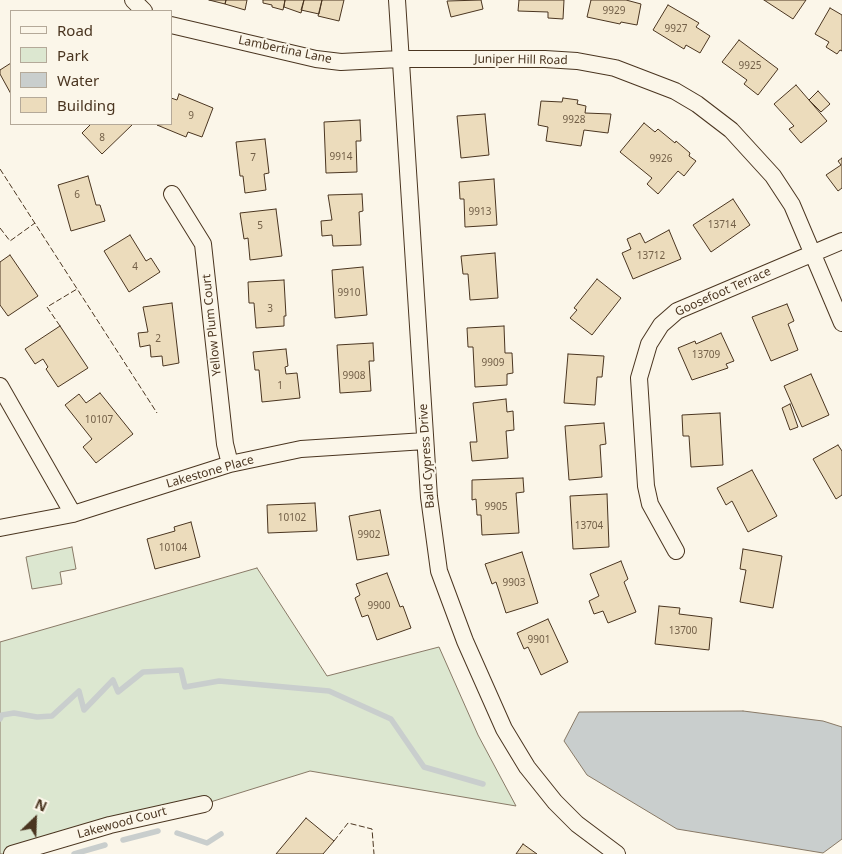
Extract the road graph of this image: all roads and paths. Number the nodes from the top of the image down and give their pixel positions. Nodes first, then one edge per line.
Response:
1 (133, 0) edge
2 (397, 0) edge
3 (143, 10) edge
4 (172, 25) edge
5 (399, 59) junction
6 (172, 194) dead end
7 (842, 241) edge
8 (812, 253) junction
9 (842, 323) edge
10 (0, 386) edge
11 (425, 441) junction
12 (230, 464) junction
13 (73, 514) junction
14 (0, 528) edge
15 (676, 551) dead end
16 (204, 804) dead end
17 (12, 854) edge
18 (617, 854) edge

1 - 3 street
2 - 5 street, Bald Cypress Drive
4 - 5 street, Lambertina Lane
5 - 8 street, Juniper Hill Road
5 - 11 street, Bald Cypress Drive
6 - 12 street, Yellow Plum Court
7 - 8 street, Goosefoot Terrace
8 - 9 street, Juniper Hill Road
8 - 15 street, Goosefoot Terrace
10 - 13 street
11 - 12 street, Lakestone Place
11 - 18 street, Bald Cypress Drive
12 - 13 street, Lakestone Place
13 - 14 street, Lakestone Place
16 - 17 street, Lakewood Court

